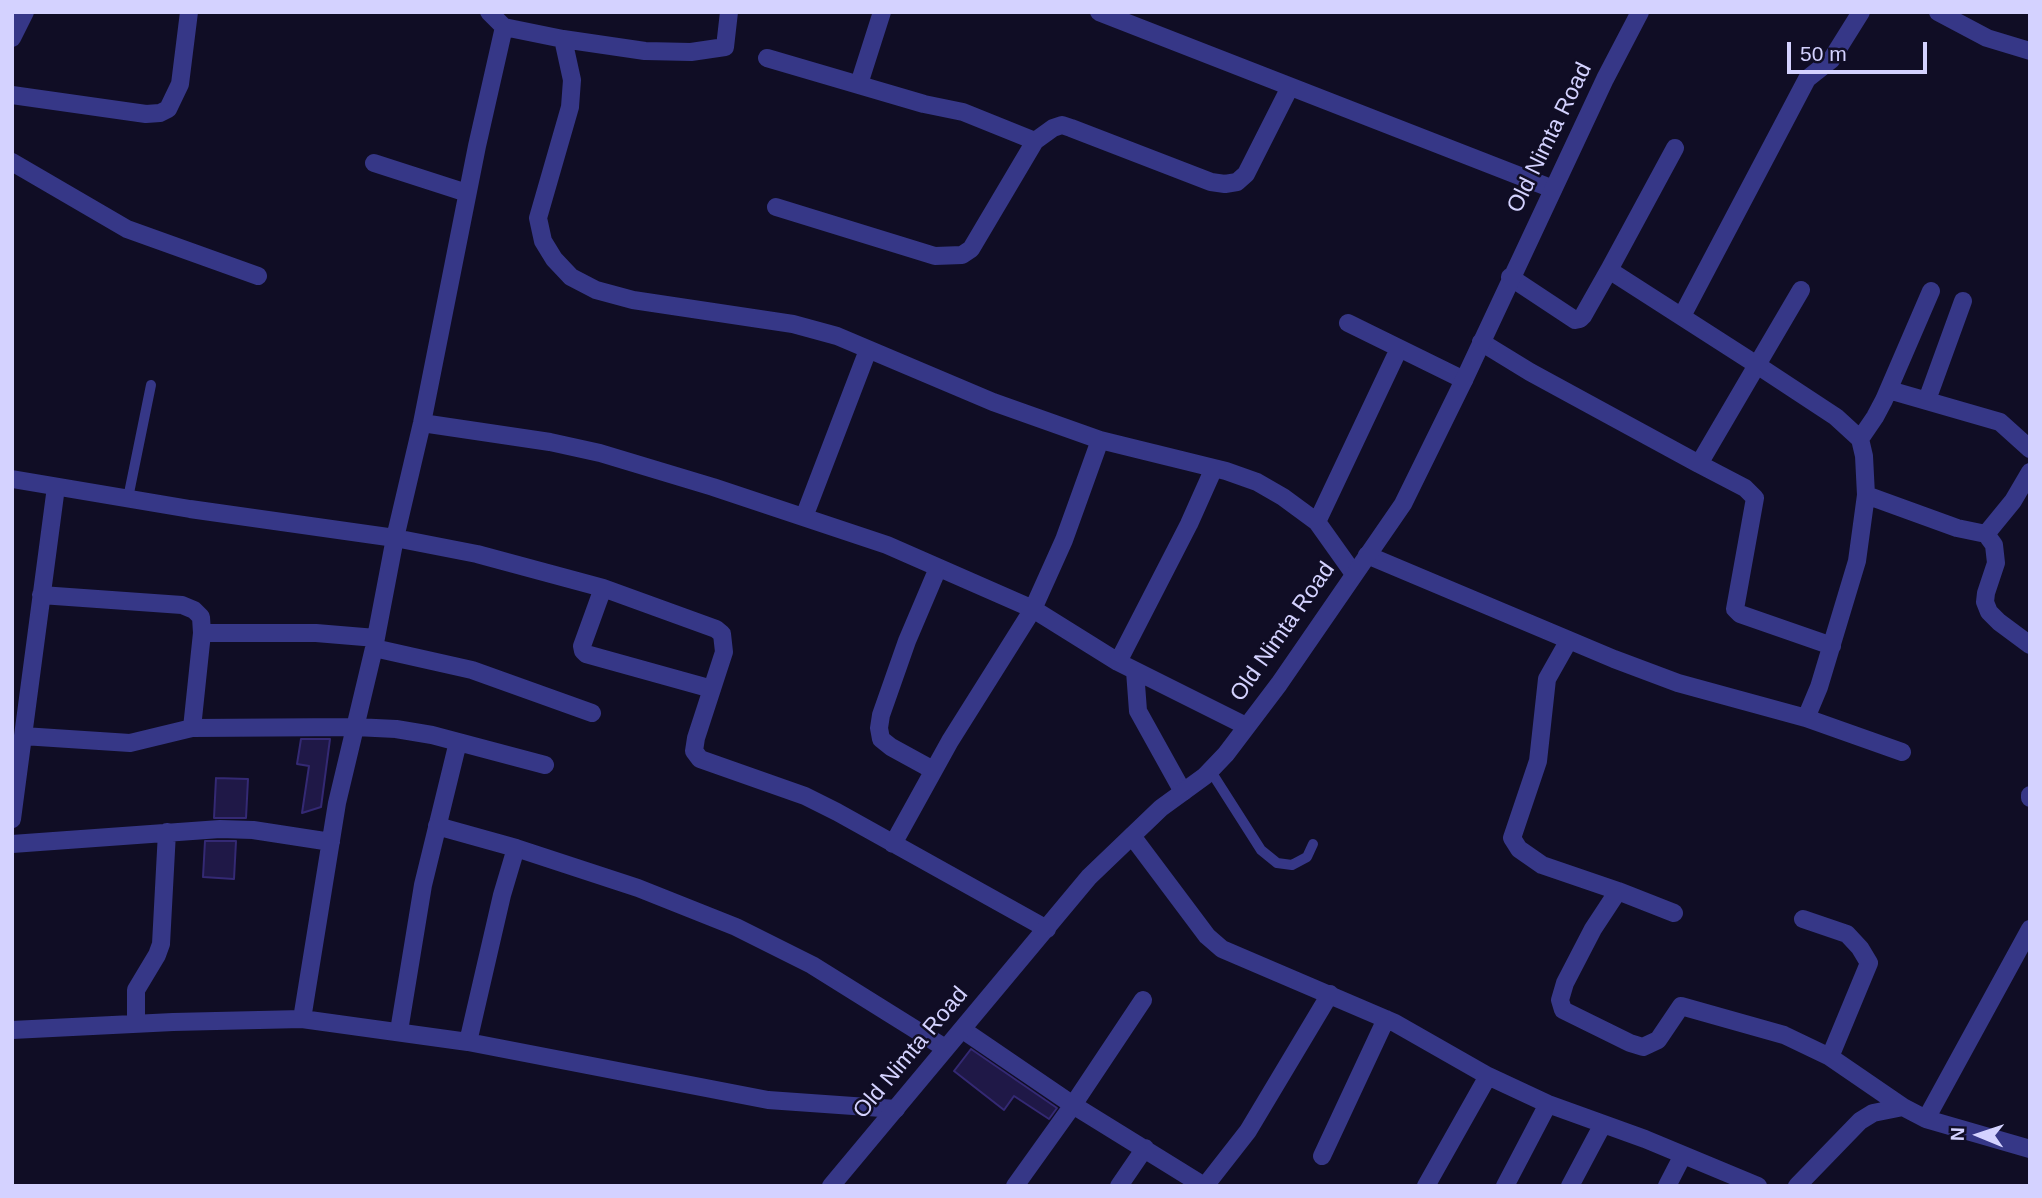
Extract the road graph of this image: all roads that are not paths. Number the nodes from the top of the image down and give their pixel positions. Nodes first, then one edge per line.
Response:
1 (25, 12) edge
2 (189, 12) edge
3 (489, 12) edge
4 (729, 12) edge
5 (882, 12) edge
6 (1099, 12) edge
7 (1640, 12) edge
8 (1861, 12) edge
9 (1938, 12) edge
10 (504, 27) junction
11 (12, 38) edge
12 (563, 39) junction
13 (2030, 51) edge
14 (767, 58) dead end
15 (859, 84) junction
16 (1290, 87) junction
17 (12, 94) edge
18 (1035, 141) junction
19 (1675, 148) dead end
20 (12, 162) edge
21 (374, 163) dead end
22 (1553, 189) junction
23 (467, 193) junction
24 (776, 207) dead end
25 (1609, 270) junction
26 (258, 276) dead end
27 (1510, 278) junction
28 (1801, 290) dead end
29 (1931, 291) dead end
30 (1962, 301) dead end
31 (1682, 316) junction
32 (1348, 323) dead end
33 (1481, 342) junction
34 (868, 350) junction
35 (1395, 357) dead end
36 (1757, 365) junction
37 (1464, 380) junction
38 (151, 385) dead end
39 (1889, 390) junction
40 (1927, 400) junction
41 (422, 423) junction
42 (1860, 439) junction
43 (1100, 440) junction
44 (2030, 449) edge
45 (1699, 464) junction
46 (1214, 468) junction
47 (2030, 472) edge
48 (12, 479) edge
49 (56, 487) junction
50 (1866, 495) junction
51 (128, 498) junction
52 (804, 517) junction
53 (1317, 523) junction
54 (1986, 534) junction
55 (395, 538) junction
56 (1367, 555) junction
57 (938, 568) junction
58 (1354, 574) junction
59 (603, 588) junction
60 (41, 595) junction
61 (1032, 609) junction
62 (202, 633) junction
63 (1569, 640) junction
64 (375, 643) junction
65 (2030, 645) edge
66 (1832, 646) junction
67 (1118, 662) junction
68 (1135, 671) junction
69 (712, 689) junction
70 (592, 713) dead end
71 (1806, 718) junction
72 (1246, 726) junction
73 (355, 727) junction
74 (192, 728) junction
75 (23, 736) junction
76 (458, 742) junction
77 (1902, 752) dead end
78 (544, 765) dead end
79 (933, 770) junction
80 (1210, 770) junction
81 (1183, 792) junction
82 (12, 819) edge
83 (437, 826) junction
84 (167, 832) junction
85 (1132, 836) junction
86 (331, 842) junction
87 (893, 844) junction
88 (1313, 844) dead end
89 (12, 845) edge
90 (516, 848) junction
91 (1618, 891) junction
92 (1674, 913) dead end
93 (1803, 919) dead end
94 (1048, 929) junction
95 (2030, 929) edge
96 (1330, 994) junction
97 (1143, 1000) dead end
98 (302, 1018) junction
99 (1387, 1019) junction
100 (136, 1024) junction
101 (12, 1030) edge
102 (963, 1030) junction
103 (399, 1031) junction
104 (468, 1042) junction
105 (945, 1048) junction
106 (1830, 1057) junction
107 (1488, 1076) junction
108 (1548, 1104) junction
109 (1073, 1105) junction
110 (1903, 1107) junction
111 (896, 1108) junction
112 (1927, 1119) junction
113 (1603, 1124) junction
114 (1144, 1148) junction
115 (2030, 1149) edge
116 (1684, 1155) junction
117 (1322, 1156) dead end
118 (831, 1186) edge
119 (1015, 1186) edge
120 (1119, 1186) edge
121 (1205, 1186) edge
122 (1426, 1186) edge
123 (1505, 1186) edge
124 (1570, 1186) edge
125 (1667, 1186) edge
126 (1758, 1186) edge
127 (1797, 1186) edge

1 - 11 street
2 - 17 street
3 - 10 street
4 - 12 street
5 - 15 street
6 - 16 street
7 - 22 street, Old Nimta Road
8 - 31 street
9 - 13 street
10 - 12 street
10 - 23 street
12 - 34 street
14 - 15 street
15 - 18 street
16 - 18 street
16 - 22 street
18 - 24 street
19 - 25 street
20 - 26 street
21 - 23 street
22 - 27 street, Old Nimta Road
23 - 41 street
25 - 27 street
25 - 31 street
27 - 33 street, Old Nimta Road
28 - 36 street
29 - 39 street
30 - 40 street
31 - 36 street
32 - 37 street
33 - 37 street, Old Nimta Road
33 - 45 street
34 - 43 street
34 - 52 street
35 - 53 street
36 - 42 street
36 - 45 street
37 - 56 street, Old Nimta Road
38 - 51 lane
39 - 40 street
39 - 42 street
40 - 44 street
41 - 52 street
41 - 55 street
42 - 50 street
43 - 46 street
43 - 61 street
45 - 66 street
46 - 53 street
46 - 67 street
47 - 54 street
48 - 49 street
49 - 51 street
49 - 60 street
50 - 54 street
50 - 66 street
51 - 55 street
52 - 57 street
53 - 58 street
54 - 65 street
55 - 59 street
55 - 64 street
56 - 58 street, Old Nimta Road
56 - 63 street
57 - 61 street
57 - 79 street
58 - 72 street, Old Nimta Road
59 - 69 street
59 - 69 street
60 - 62 street
60 - 75 street
61 - 67 street
61 - 79 street
62 - 64 street
62 - 74 street
63 - 71 street
63 - 91 street
64 - 70 street
64 - 73 street
66 - 71 street
67 - 68 street
68 - 72 street
68 - 81 street
69 - 87 street
71 - 77 street
72 - 80 street, Old Nimta Road
73 - 74 street
73 - 76 street
73 - 86 street
74 - 75 street
75 - 82 street
76 - 78 street
76 - 83 street
79 - 87 street
80 - 81 street, Old Nimta Road
80 - 88 lane
81 - 85 street, Old Nimta Road
83 - 90 street
83 - 103 street
84 - 86 street
84 - 89 street
84 - 100 street
85 - 94 street, Old Nimta Road
85 - 96 street
86 - 98 street
87 - 94 street
90 - 104 street
90 - 105 street
91 - 92 street
91 - 106 street
93 - 106 street
94 - 102 street, Old Nimta Road
95 - 112 street
96 - 99 street
96 - 121 street
97 - 109 street
98 - 100 street
98 - 103 street
99 - 107 street
99 - 117 street
100 - 101 street
102 - 105 street, Old Nimta Road
102 - 109 street
103 - 104 street
104 - 111 street
105 - 111 street, Old Nimta Road
106 - 110 street
107 - 108 street
107 - 122 street
108 - 113 street
108 - 123 street
109 - 114 street
109 - 119 street
110 - 112 street
110 - 127 street
111 - 118 street, Old Nimta Road
112 - 115 street
113 - 116 street
113 - 124 street
114 - 120 street
114 - 121 street
116 - 125 street
116 - 126 street

